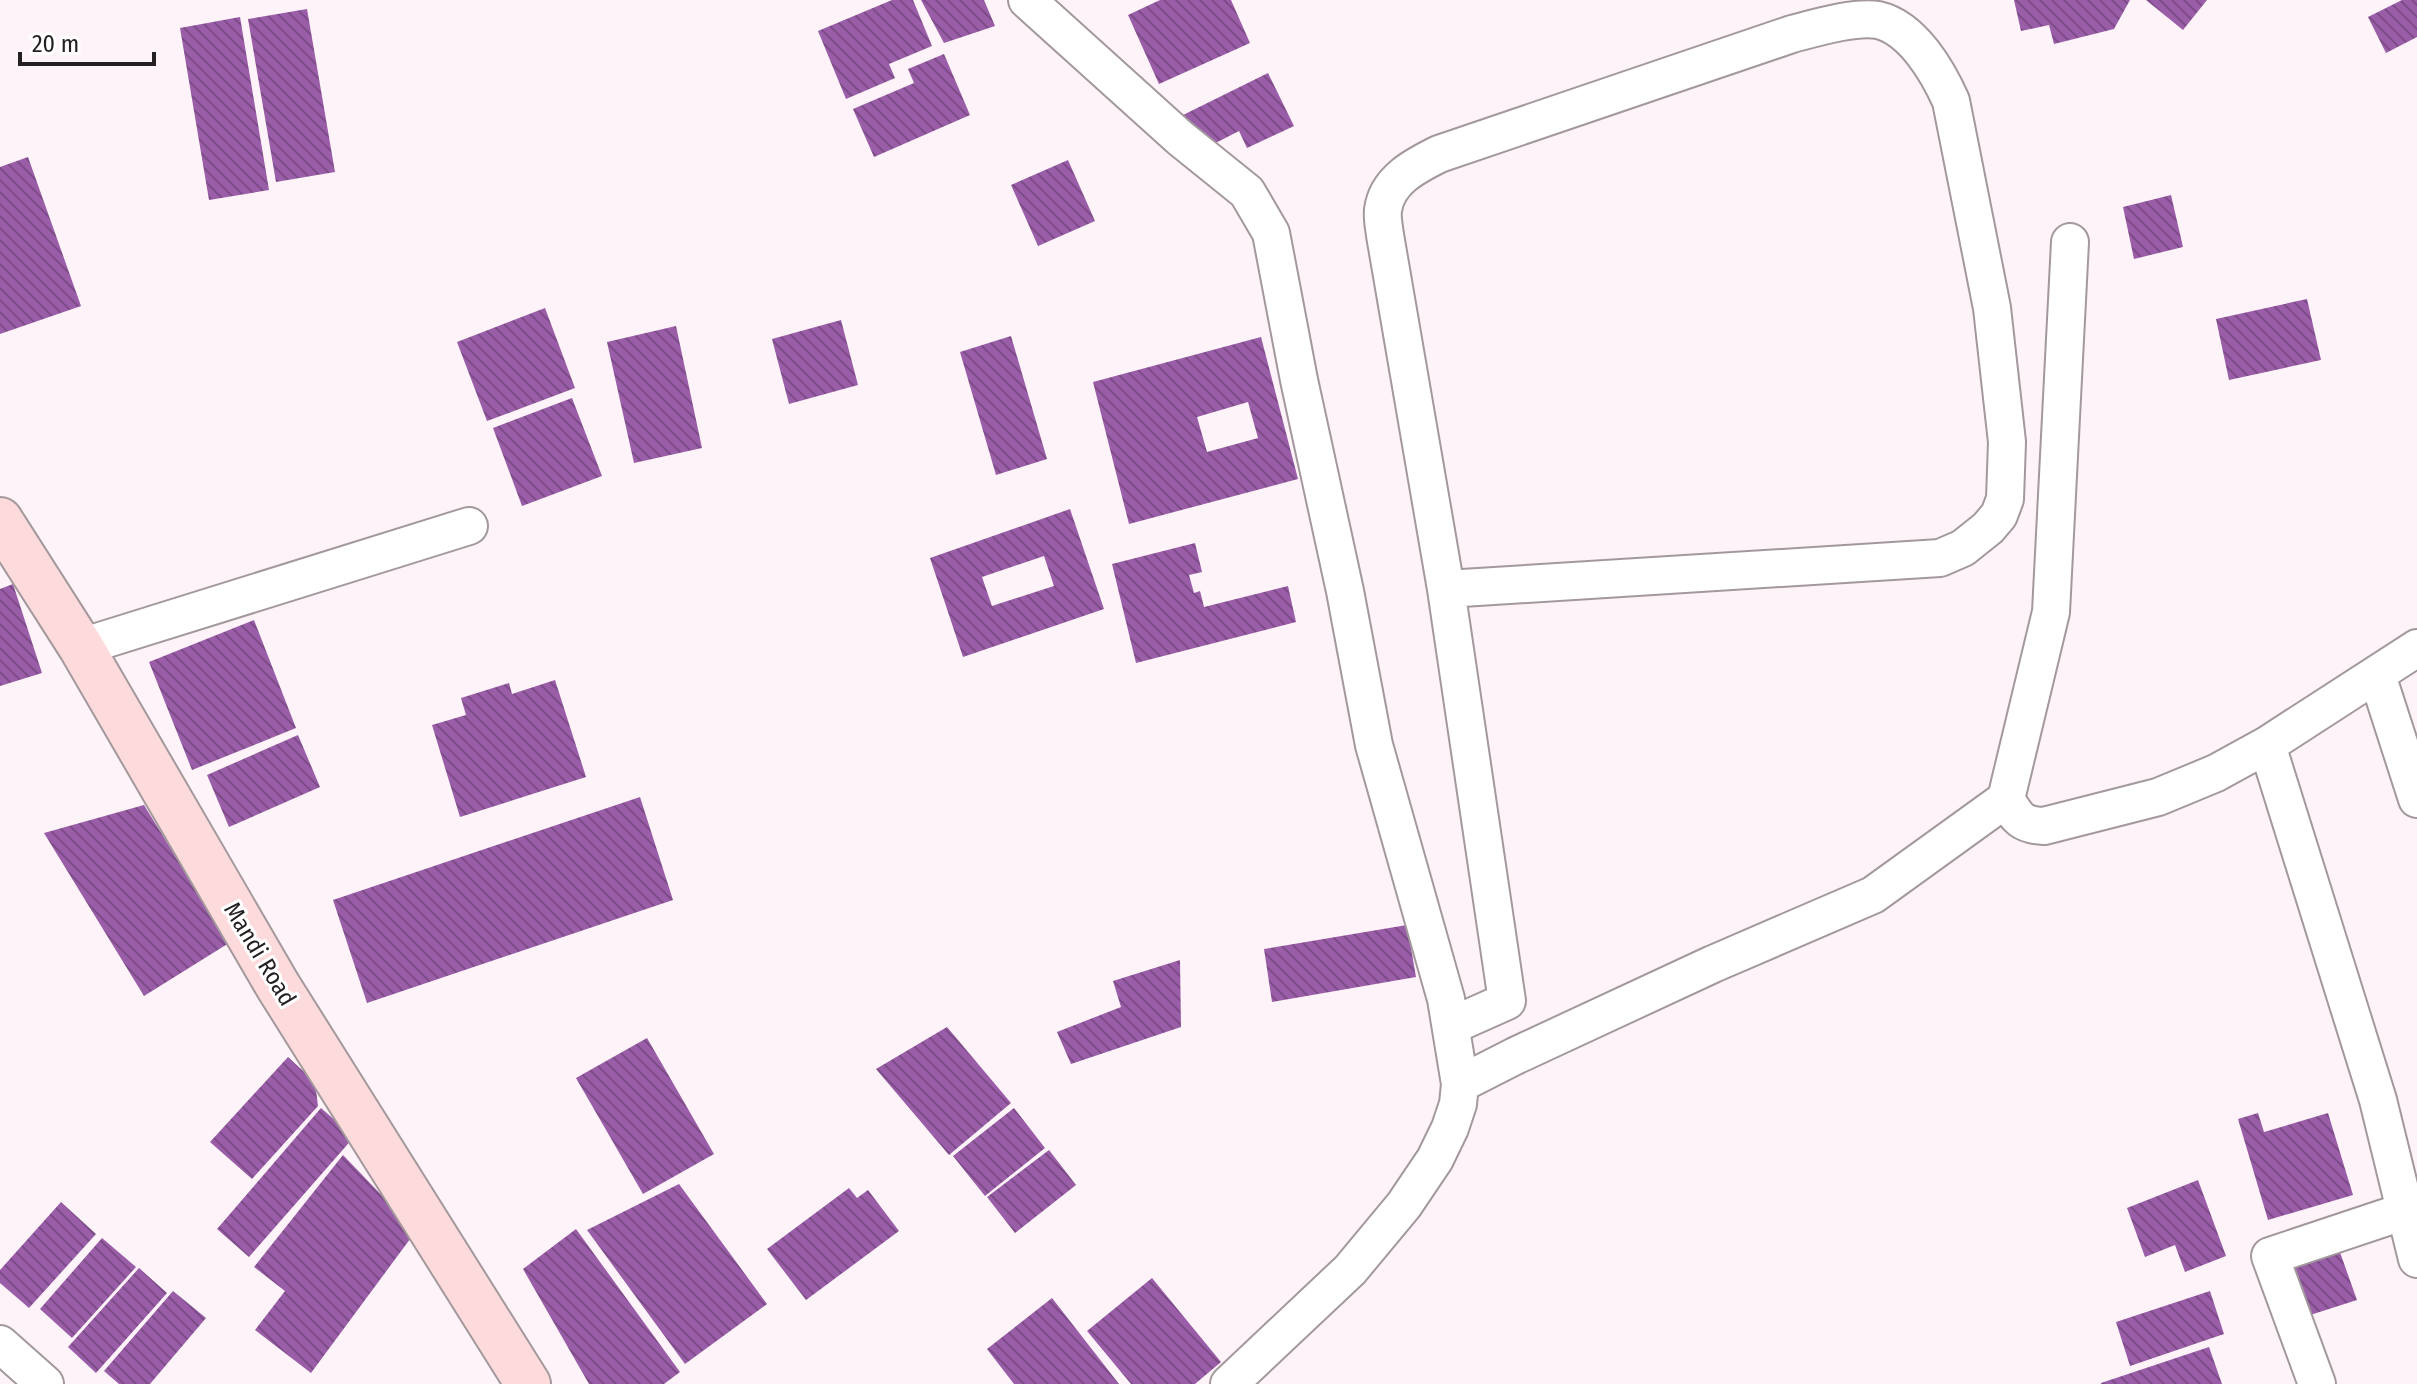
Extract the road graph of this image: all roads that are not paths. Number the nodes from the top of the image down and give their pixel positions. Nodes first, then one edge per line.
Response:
1 (1027, 0) edge
2 (2070, 242) dead end
3 (0, 520) edge
4 (469, 526) dead end
5 (1446, 589) junction
6 (81, 647) junction
7 (2417, 648) edge
8 (2377, 675) junction
9 (2267, 745) junction
10 (2006, 799) junction
11 (2417, 799) edge
12 (1451, 1026) junction
13 (1460, 1084) junction
14 (2405, 1211) junction
15 (2417, 1259) edge
16 (0, 1344) edge
17 (1240, 1380) edge
18 (45, 1384) edge
19 (528, 1384) edge
20 (2317, 1384) edge

1 - 12 street
2 - 10 street
3 - 6 street, Mandi Road
4 - 6 street
5 - 5 street
5 - 12 street
6 - 19 street, Mandi Road
7 - 8 street
8 - 9 street
8 - 11 street
9 - 10 street
9 - 14 street
10 - 13 street
12 - 13 street
13 - 17 street
14 - 15 street
14 - 20 street
16 - 18 street

